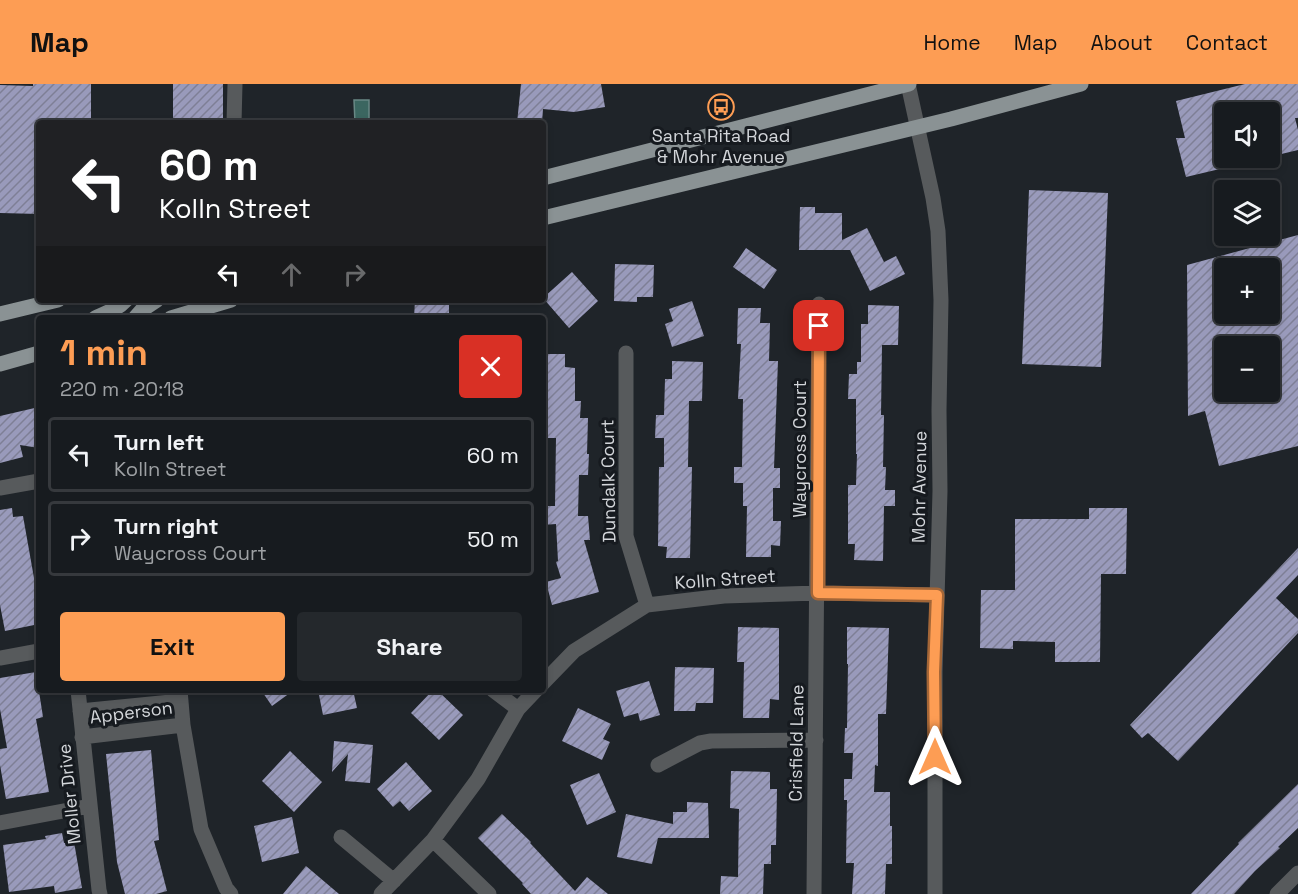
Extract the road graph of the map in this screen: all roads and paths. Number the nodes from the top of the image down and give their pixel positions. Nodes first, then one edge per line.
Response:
1 (235, 84) edge
2 (909, 84) edge
3 (1081, 84) edge
4 (234, 120) edge
5 (918, 127) junction
6 (546, 177) edge
7 (546, 217) edge
8 (46, 303) edge
9 (124, 303) edge
10 (152, 303) edge
11 (221, 303) edge
12 (819, 304) dead end
13 (0, 314) edge
14 (102, 315) edge
15 (138, 315) edge
16 (182, 315) edge
17 (626, 352) dead end
18 (36, 353) edge
19 (0, 364) edge
20 (36, 482) edge
21 (0, 488) edge
22 (818, 593) junction
23 (937, 595) junction
24 (647, 605) junction
25 (36, 652) edge
26 (0, 658) edge
27 (546, 680) edge
28 (78, 693) edge
29 (497, 693) edge
30 (533, 693) edge
31 (181, 695) edge
32 (518, 709) junction
33 (80, 711) junction
34 (183, 725) junction
35 (82, 737) junction
36 (816, 740) junction
37 (658, 765) dead end
38 (90, 806) junction
39 (0, 823) edge
40 (341, 837) dead end
41 (433, 840) junction
42 (1298, 873) edge
43 (394, 880) junction
44 (100, 894) edge
45 (231, 894) edge
46 (381, 894) edge
47 (489, 894) edge
48 (814, 894) edge
49 (935, 894) edge
50 (1277, 894) edge

1 - 4 street
2 - 5 street, Mohr Avenue
2 - 6 main road
3 - 5 main road
5 - 7 main road
5 - 23 street, Mohr Avenue
8 - 13 main road
9 - 14 main road
10 - 15 main road
11 - 16 main road
12 - 22 street, Waycross Court
17 - 24 street, Dundalk Court
18 - 19 main road
20 - 21 street
22 - 23 street, Kolln Street
22 - 24 street, Kolln Street
22 - 36 street, Crisfield Lane
23 - 49 street, Mohr Avenue
24 - 27 street, Kolln Street
25 - 26 street
28 - 33 street, Moller Drive
29 - 32 street
30 - 32 street
31 - 33 street, Apperson
31 - 34 street
32 - 41 street
33 - 35 street, Moller Drive
34 - 35 street, Apperson
34 - 45 street
35 - 38 street, Moller Drive
36 - 37 street
36 - 48 street, Crisfield Lane
38 - 39 street
38 - 44 street, Moller Drive
40 - 43 street
41 - 43 street
41 - 47 street
42 - 50 street
43 - 46 street

